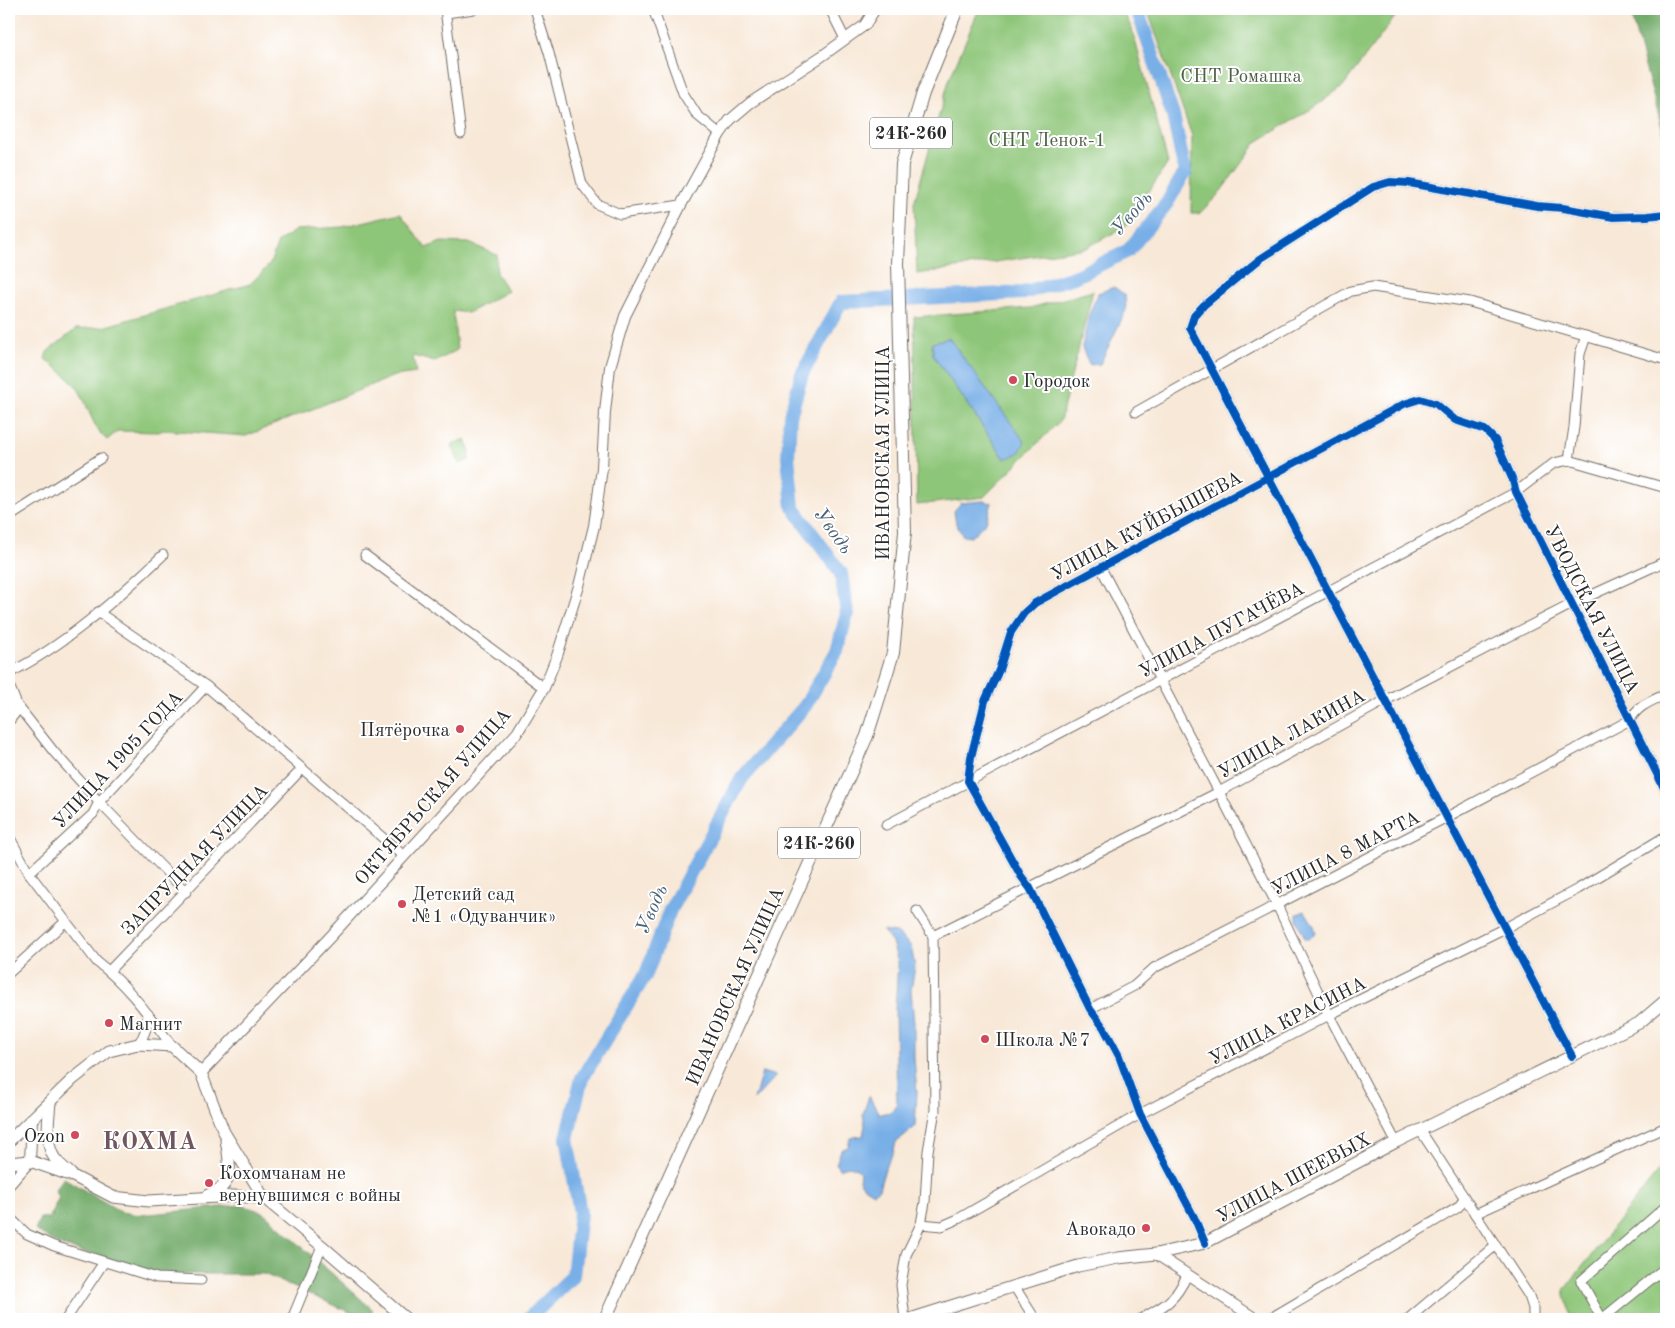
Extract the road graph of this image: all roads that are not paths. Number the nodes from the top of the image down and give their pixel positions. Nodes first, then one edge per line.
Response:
1 (474, 9) edge
2 (535, 9) edge
3 (653, 9) edge
4 (830, 9) edge
5 (875, 9) edge
6 (958, 9) edge
7 (446, 11) edge
8 (845, 39) junction
9 (461, 134) dead end
10 (720, 134) junction
11 (681, 204) junction
12 (1666, 214) edge
13 (1586, 336) junction
14 (1666, 360) edge
15 (1212, 370) junction
16 (1136, 412) dead end
17 (1495, 440) joint
18 (101, 458) dead end
19 (1569, 460) junction
20 (1268, 477) junction
21 (1666, 488) edge
22 (1516, 492) junction
23 (9, 517) edge
24 (162, 555) dead end
25 (365, 555) dead end
26 (1666, 561) edge
27 (1101, 568) junction
28 (1328, 591) junction
29 (1572, 604) junction
30 (98, 612) junction
31 (9, 673) edge
32 (1159, 680) junction
33 (9, 685) edge
34 (206, 686) junction
35 (544, 688) junction
36 (1666, 694) edge
37 (1386, 700) junction
38 (17, 705) junction
39 (1630, 720) junction
40 (9, 721) edge
41 (302, 769) junction
42 (968, 781) junction
43 (1219, 792) junction
44 (1666, 792) edge
45 (98, 802) junction
46 (1447, 817) junction
47 (886, 825) dead end
48 (9, 836) edge
49 (1666, 836) edge
50 (404, 856) junction
51 (29, 873) junction
52 (1030, 888) junction
53 (186, 892) junction
54 (1277, 905) junction
55 (917, 911) dead end
56 (66, 921) junction
57 (1505, 928) junction
58 (933, 936) junction
59 (110, 971) junction
60 (9, 973) edge
61 (1666, 1000) edge
62 (1090, 1009) junction
63 (148, 1014) junction
64 (1329, 1015) junction
65 (138, 1044) junction
66 (172, 1046) junction
67 (1572, 1056) junction
68 (201, 1073) junction
69 (50, 1101) junction
70 (1140, 1114) junction
71 (32, 1119) junction
72 (1666, 1128) edge
73 (1420, 1130) junction
74 (224, 1132) junction
75 (9, 1141) edge
76 (1396, 1142) junction
77 (30, 1161) junction
78 (9, 1163) edge
79 (73, 1176) junction
80 (9, 1184) edge
81 (1464, 1196) junction
82 (202, 1197) junction
83 (264, 1198) junction
84 (1666, 1206) edge
85 (1475, 1214) junction
86 (9, 1217) edge
87 (921, 1224) junction
88 (1205, 1242) junction
89 (1496, 1245) junction
90 (322, 1246) junction
91 (1156, 1254) junction
92 (104, 1262) junction
93 (1666, 1267) edge
94 (1187, 1274) junction
95 (201, 1280) dead end
96 (1014, 1286) junction
97 (66, 1319) edge
98 (292, 1319) edge
99 (406, 1319) edge
100 (605, 1319) edge
101 (906, 1319) edge
102 (910, 1319) edge
103 (1035, 1319) edge
104 (1142, 1319) edge
105 (1256, 1319) edge
106 (1269, 1319) edge
107 (1408, 1319) edge
108 (1533, 1319) edge
109 (1602, 1319) edge

1 - 7 street
2 - 11 street
3 - 10 street
4 - 8 street
5 - 8 street, ОКТЯБРЬСКАЯ УЛИЦА
6 - 100 main road, ИВАНОВСКАЯ УЛИЦА / 24К-260
7 - 9 street
8 - 10 street, ОКТЯБРЬСКАЯ УЛИЦА
10 - 11 street, ОКТЯБРЬСКАЯ УЛИЦА
11 - 35 street, ОКТЯБРЬСКАЯ УЛИЦА
12 - 15 street
13 - 14 street
13 - 15 street
13 - 19 street
15 - 16 street
15 - 20 street
17 - 20 street, УЛИЦА КУЙБЫШЕВА
17 - 22 street, УВОДСКАЯ УЛИЦА
18 - 23 street
19 - 21 street
19 - 22 street, УЛИЦА ПУГАЧЁВА
20 - 27 street, УЛИЦА КУЙБЫШЕВА
20 - 28 street
22 - 28 street, УЛИЦА ПУГАЧЁВА
22 - 29 street, УВОДСКАЯ УЛИЦА
24 - 30 street
25 - 35 street
26 - 29 street, УЛИЦА ЛАКИНА
27 - 32 street
27 - 42 street, УЛИЦА КУЙБЫШЕВА
28 - 32 street, УЛИЦА ПУГАЧЁВА
28 - 37 street
29 - 37 street, УЛИЦА ЛАКИНА
29 - 39 street, УВОДСКАЯ УЛИЦА
30 - 31 street
30 - 34 street
32 - 42 street, УЛИЦА ПУГАЧЁВА
32 - 43 street
33 - 38 street
34 - 41 street
34 - 45 street, УЛИЦА 1905 ГОДА
35 - 50 street, ОКТЯБРЬСКАЯ УЛИЦА
36 - 39 street, УЛИЦА 8 МАРТА
37 - 43 street, УЛИЦА ЛАКИНА
37 - 46 street
38 - 40 street
38 - 45 street
39 - 44 street, УВОДСКАЯ УЛИЦА
39 - 46 street, УЛИЦА 8 МАРТА
41 - 50 street
41 - 53 street, ЗАПРУДНАЯ УЛИЦА
42 - 47 street, УЛИЦА ПУГАЧЁВА
42 - 52 street
43 - 52 street, УЛИЦА ЛАКИНА
43 - 54 street
45 - 51 street, УЛИЦА 1905 ГОДА
45 - 53 street
46 - 54 street, УЛИЦА 8 МАРТА
46 - 57 street
48 - 51 street
49 - 57 street, УЛИЦА КРАСИНА
50 - 68 street, ОКТЯБРЬСКАЯ УЛИЦА
51 - 56 street
52 - 58 street, УЛИЦА ЛАКИНА
52 - 62 street
53 - 59 street, ЗАПРУДНАЯ УЛИЦА
54 - 62 street, УЛИЦА 8 МАРТА
54 - 64 street
55 - 58 street
56 - 59 street
56 - 60 street
57 - 64 street, УЛИЦА КРАСИНА
57 - 67 street
58 - 87 street
59 - 63 street
61 - 67 main road, УЛИЦА ШЕЕВЫХ
62 - 70 street
63 - 65 street
63 - 66 street
64 - 70 street, УЛИЦА КРАСИНА
64 - 76 street
65 - 66 main road
65 - 69 main road
66 - 68 main road
67 - 73 main road, УЛИЦА ШЕЕВЫХ
68 - 74 main road
69 - 71 main road
69 - 79 main road
70 - 87 street, УЛИЦА КРАСИНА
70 - 88 street
71 - 75 main road
71 - 77 street
72 - 85 street
73 - 76 main road, УЛИЦА ШЕЕВЫХ
73 - 81 street
74 - 82 main road
74 - 83 main road
76 - 88 main road, УЛИЦА ШЕЕВЫХ
77 - 78 main road
77 - 79 main road
77 - 80 street
79 - 82 main road
81 - 85 street
81 - 106 street
82 - 83 main road
83 - 90 main road
84 - 109 street
85 - 89 street
86 - 92 street
87 - 101 street
88 - 91 main road, УЛИЦА ШЕЕВЫХ
89 - 107 street
89 - 108 street
90 - 98 street
90 - 99 main road
91 - 94 street
91 - 96 main road, УЛИЦА ШЕЕВЫХ
92 - 95 street
92 - 97 street
93 - 109 street
94 - 104 street
94 - 105 street
96 - 102 main road, УЛИЦА ШЕЕВЫХ
96 - 103 street

